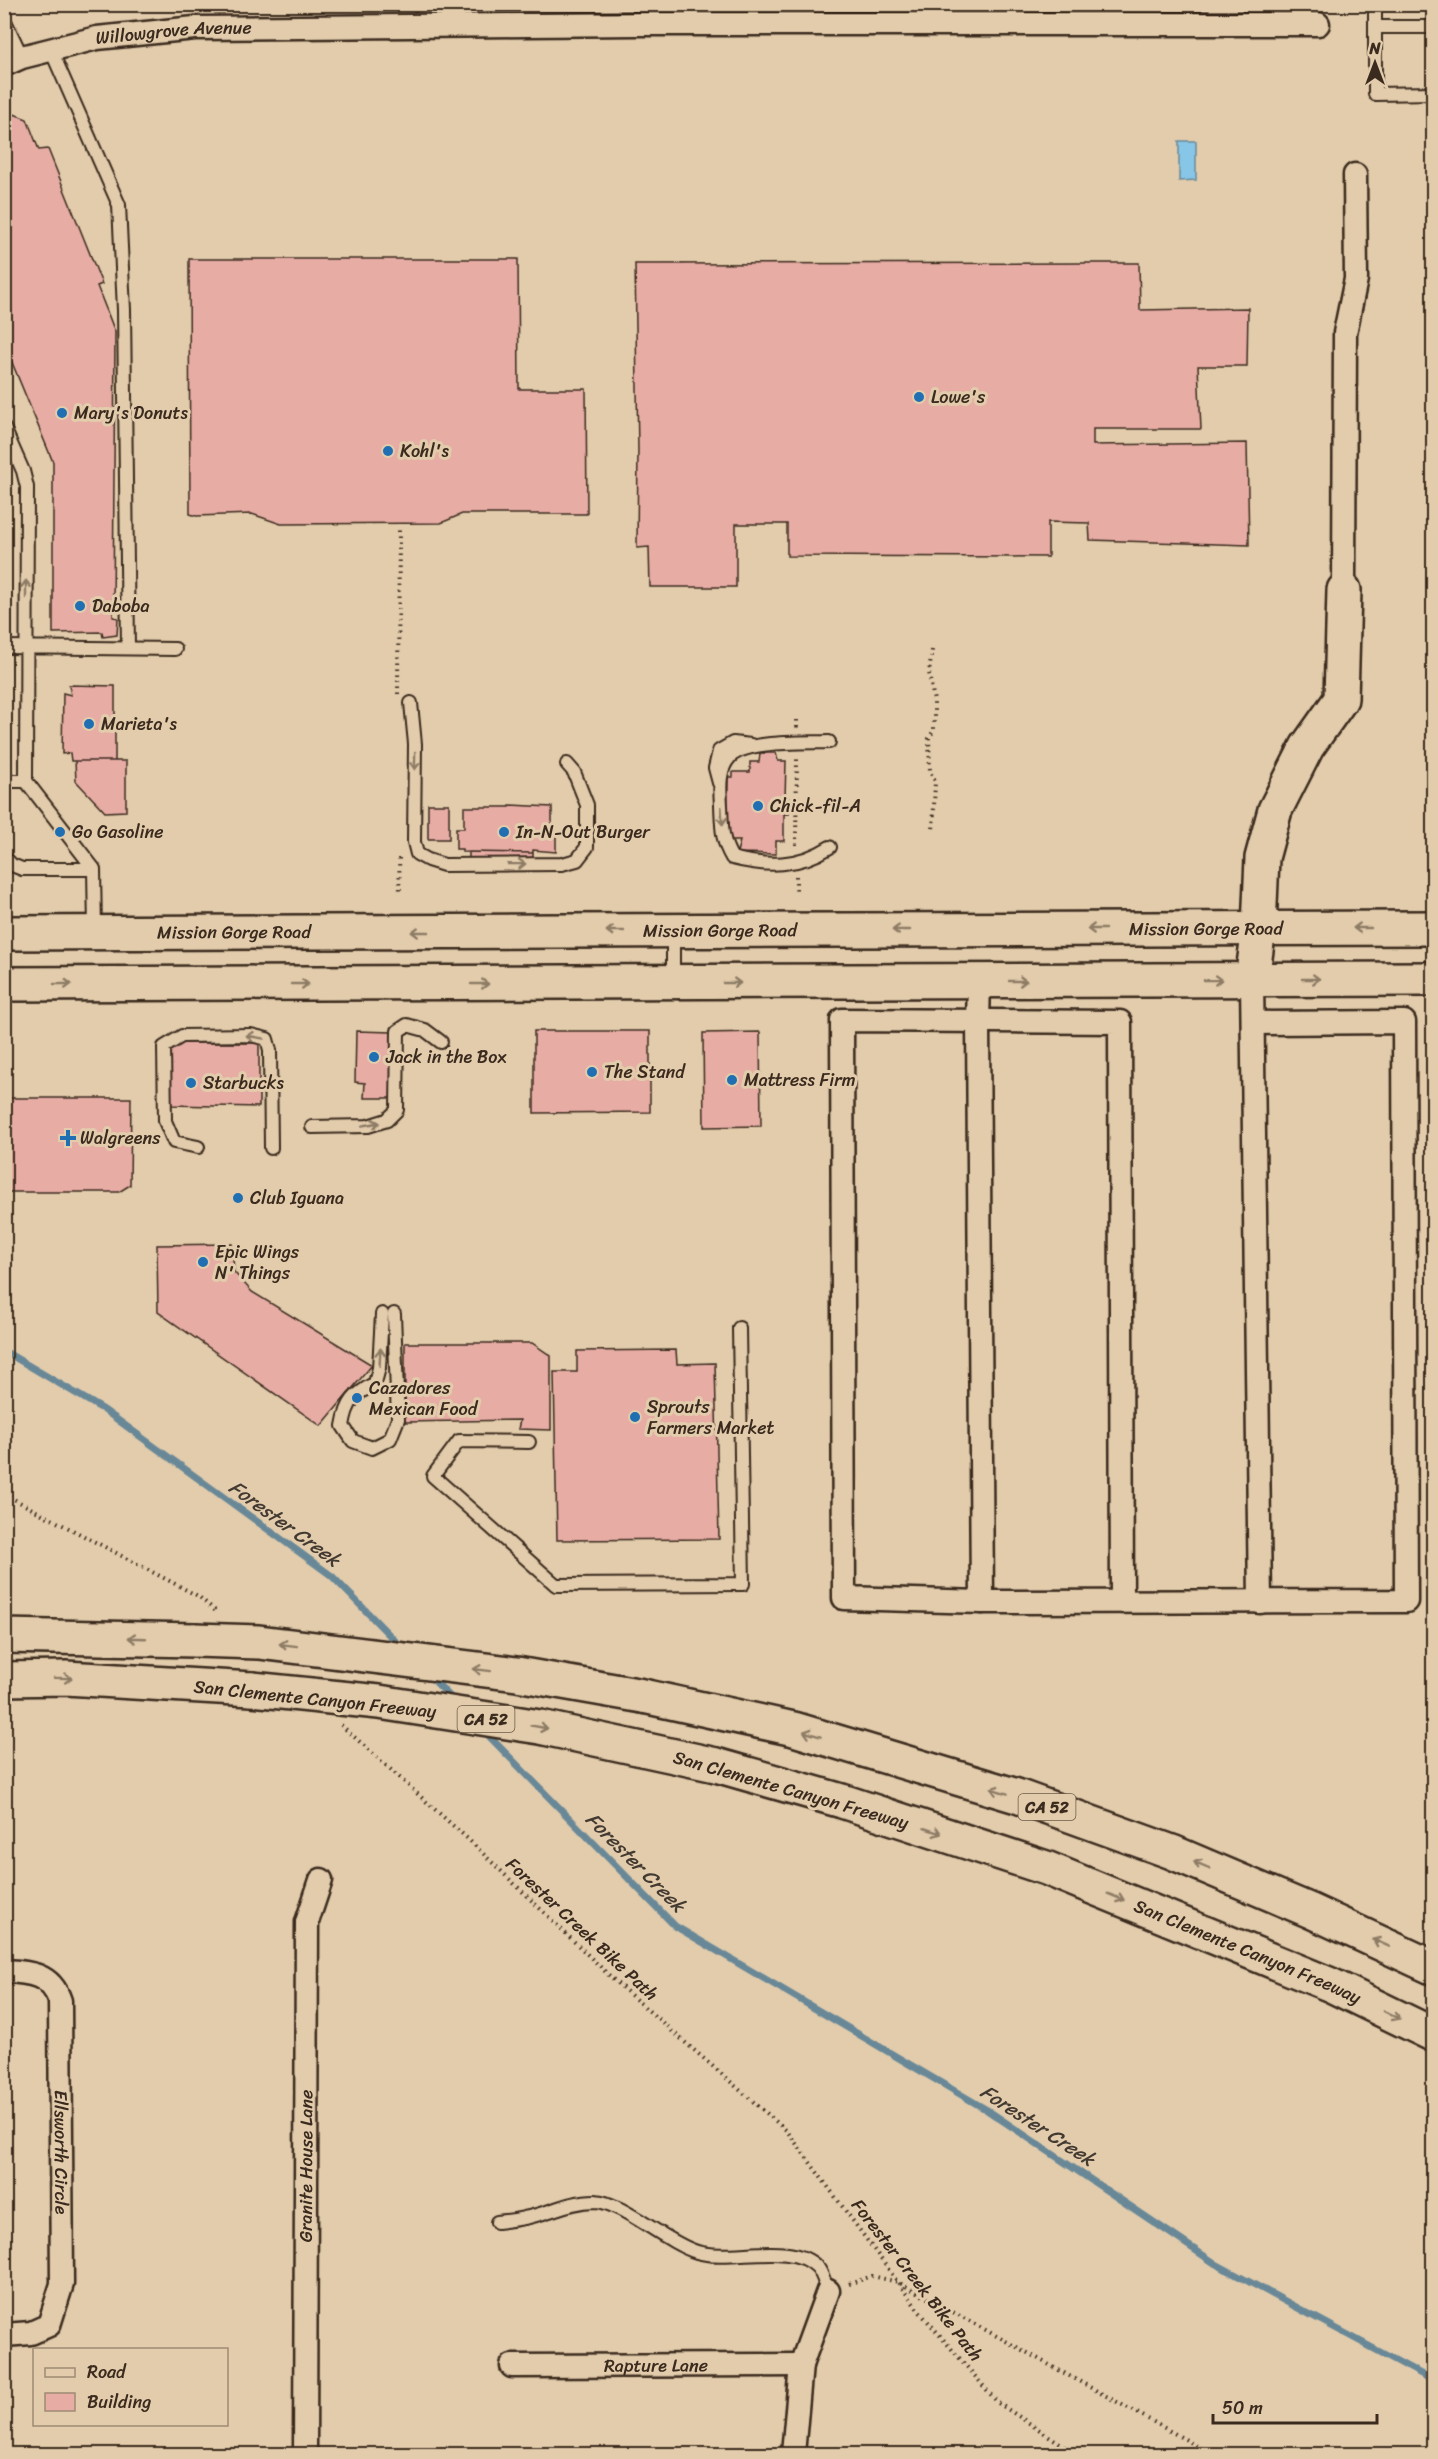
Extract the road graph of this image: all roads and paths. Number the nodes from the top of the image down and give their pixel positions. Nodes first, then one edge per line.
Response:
1 (1375, 4) edge
2 (638, 14) edge
3 (920, 14) edge
4 (1195, 14) edge
5 (4, 19) edge
6 (1318, 24) dead end
7 (1375, 27) junction
8 (1434, 27) edge
9 (51, 50) junction
10 (14, 61) edge
11 (1434, 93) edge
12 (1355, 175) dead end
13 (5, 430) edge
14 (1344, 590) joint
15 (4, 647) edge
16 (26, 647) junction
17 (128, 648) junction
18 (175, 649) dead end
19 (932, 650) dead end
20 (411, 703) dead end
21 (797, 720) dead end
22 (829, 742) dead end
23 (797, 743) junction
24 (567, 764) dead end
25 (4, 781) edge
26 (26, 781) junction
27 (933, 832) dead end
28 (830, 847) dead end
29 (4, 857) edge
30 (796, 862) junction
31 (94, 869) junction
32 (796, 894) dead end
33 (1434, 927) edge
34 (1259, 928) junction
35 (673, 930) junction
36 (4, 933) edge
37 (95, 933) junction
38 (1434, 979) edge
39 (1252, 980) junction
40 (979, 981) junction
41 (673, 983) junction
42 (4, 984) edge
43 (978, 1022) junction
44 (1253, 1023) junction
45 (441, 1042) dead end
46 (312, 1126) dead end
47 (198, 1147) dead end
48 (271, 1148) dead end
49 (388, 1314) joint
50 (739, 1328) dead end
51 (529, 1442) dead end
52 (4, 1494) edge
53 (982, 1602) junction
54 (1122, 1602) junction
55 (1260, 1602) junction
56 (225, 1619) dead end
57 (4, 1636) edge
58 (4, 1678) edge
59 (338, 1722) dead end
60 (321, 1881) dead end
61 (1434, 1968) edge
62 (4, 1971) edge
63 (1434, 2035) edge
64 (497, 2222) dead end
65 (898, 2282) junction
66 (828, 2291) junction
67 (4, 2335) edge
68 (801, 2365) junction
69 (512, 2366) dead end
70 (305, 2454) edge
71 (793, 2454) edge
72 (1077, 2454) edge
73 (1212, 2454) edge

1 - 7 lane
2 - 3 street, Willowgrove Avenue
2 - 9 street, Willowgrove Avenue
3 - 4 street, Willowgrove Avenue
4 - 6 street, Willowgrove Avenue
5 - 10 lane
7 - 8 lane
7 - 11 lane
9 - 10 street, Willowgrove Avenue
9 - 17 lane
12 - 14 street
16 -> 13 lane
14 - 34 main road
15 - 16 lane
16 - 17 lane
16 - 26 lane
17 - 18 lane
19 - 27 path
20 -> 24 lane
21 - 23 path
22 - 23 lane
23 - 30 path
23 -> 30 lane
25 - 26 lane
26 - 31 lane
28 - 30 lane
29 - 31 lane
30 - 32 path
31 - 37 lane
33 -> 34 main road, Mission Gorge Road
34 -> 35 main road, Mission Gorge Road
34 - 39 main road
35 -> 37 main road, Mission Gorge Road
35 - 41 lane
36 - 37 main road, Mission Gorge Road
39 -> 38 main road
40 -> 39 main road
39 - 44 street
41 -> 40 main road
40 - 43 street
42 -> 41 main road
43 - 53 street
43 - 53 street
43 - 54 street
44 - 55 street
44 - 55 street
46 -> 45 lane
48 -> 47 lane
49 -> 49 lane
50 - 51 lane
52 - 56 path
53 - 54 street
54 - 55 street
61 -> 57 main road, CA 52, bridge
58 -> 63 main road, San Clemente Canyon Freeway / CA 52, bridge
59 - 65 path, Forester Creek Bike Path
60 - 70 street, Granite House Lane
62 - 67 street, Ellsworth Circle
64 - 66 lane
65 - 66 path
65 - 72 path, Forester Creek Bike Path
65 - 73 path
66 - 68 street
68 - 69 street, Rapture Lane
68 - 71 street

